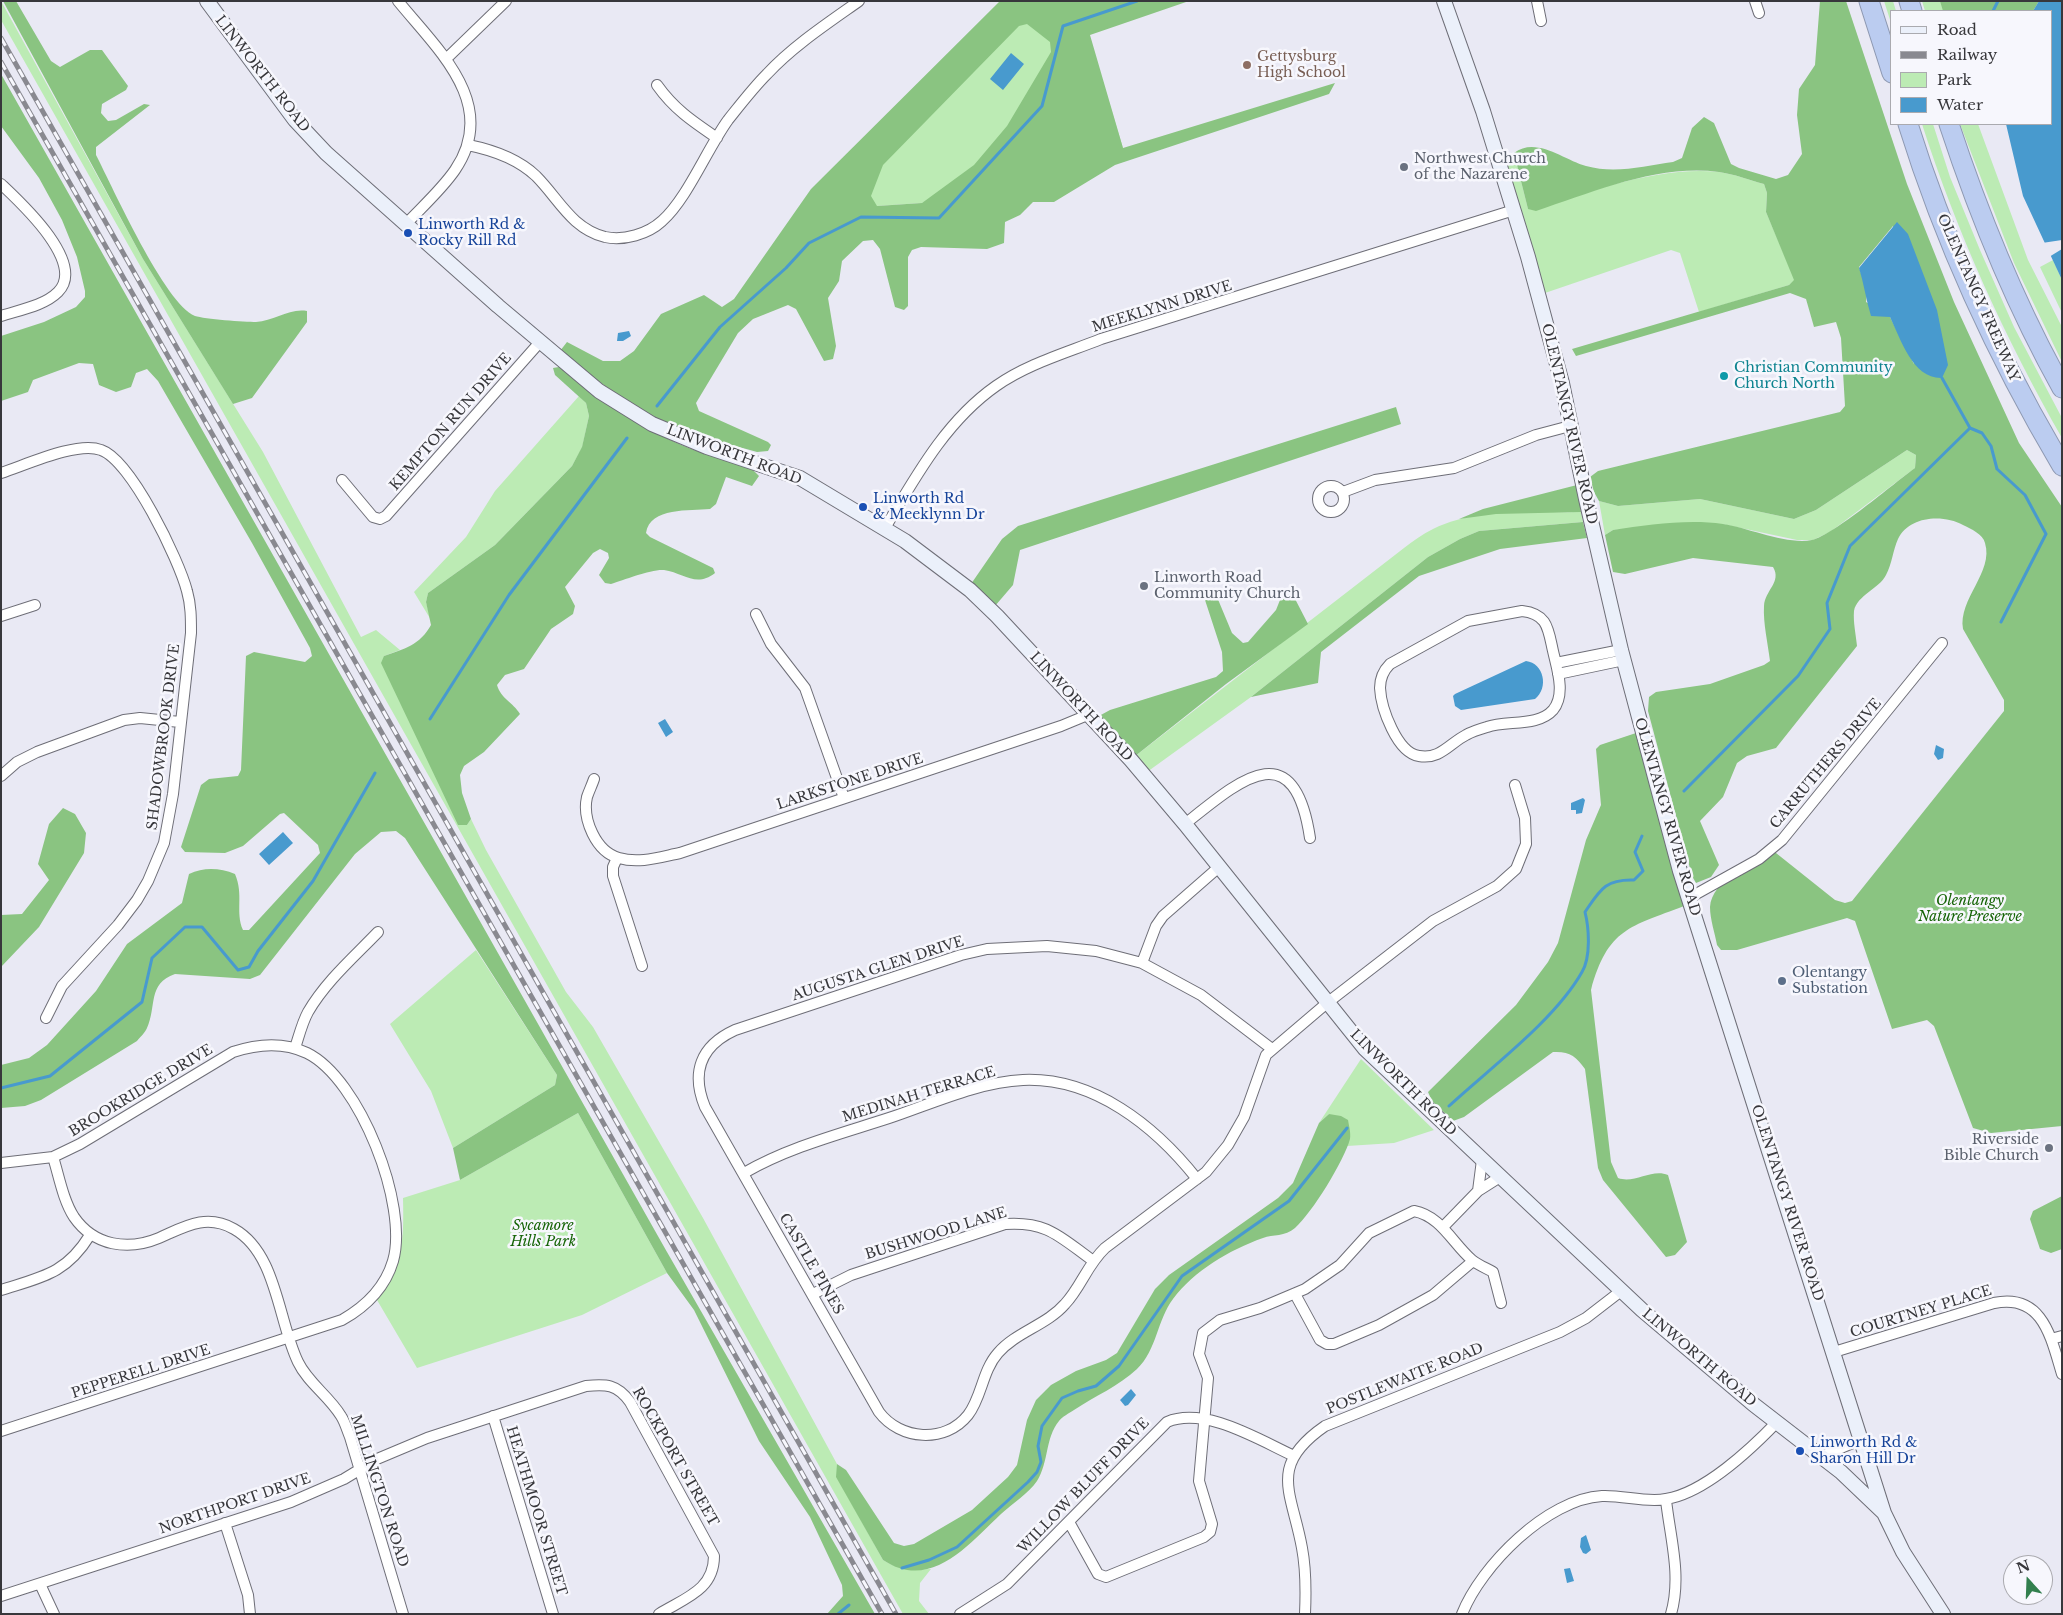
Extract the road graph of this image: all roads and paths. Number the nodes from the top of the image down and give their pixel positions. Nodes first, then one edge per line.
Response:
1 (207, 1) edge
2 (398, 1) edge
3 (506, 1) edge
4 (859, 1) edge
5 (1444, 1) edge
6 (1537, 1) edge
7 (1755, 1) edge
8 (1869, 1) edge
9 (1758, 13) dead end
10 (1541, 21) dead end
11 (446, 59) junction
12 (1890, 67) edge
13 (657, 85) dead end
14 (1908, 125) edge
15 (1949, 125) edge
16 (717, 138) junction
17 (468, 144) junction
18 (1, 184) edge
19 (1514, 210) junction
20 (406, 224) junction
21 (1, 316) edge
22 (540, 342) junction
23 (2062, 388) edge
24 (1570, 426) junction
25 (2062, 466) edge
26 (1, 473) edge
27 (342, 480) dead end
28 (1343, 492) dead end
29 (885, 528) junction
30 (35, 605) dead end
31 (756, 614) dead end
32 (1, 616) edge
33 (1942, 643) dead end
34 (1623, 655) junction
35 (1556, 663) junction
36 (1558, 674) junction
37 (1090, 714) junction
38 (180, 722) junction
39 (1, 776) edge
40 (594, 779) dead end
41 (1515, 785) dead end
42 (844, 798) junction
43 (1185, 824) junction
44 (1310, 838) dead end
45 (617, 858) junction
46 (1219, 867) junction
47 (1689, 898) junction
48 (378, 932) dead end
49 (1142, 963) junction
50 (642, 966) dead end
51 (1327, 1003) junction
52 (46, 1018) dead end
53 (295, 1048) junction
54 (1272, 1049) junction
55 (699, 1072) joint
56 (52, 1156) junction
57 (1482, 1160) junction
58 (1, 1163) edge
59 (744, 1173) junction
60 (1500, 1177) junction
61 (1197, 1178) junction
62 (1478, 1191) junction
63 (1443, 1227) junction
64 (90, 1235) junction
65 (1092, 1260) junction
66 (1473, 1261) junction
67 (1, 1290) edge
68 (1621, 1291) junction
69 (813, 1294) junction
70 (1295, 1294) junction
71 (1501, 1303) dead end
72 (2062, 1336) edge
73 (289, 1338) junction
74 (2051, 1339) junction
75 (1834, 1352) junction
76 (2062, 1374) edge
77 (586, 1386) joint
78 (493, 1416) junction
79 (1206, 1419) junction
80 (1777, 1422) junction
81 (1, 1431) edge
82 (1860, 1440) junction
83 (1294, 1456) junction
84 (1822, 1456) junction
85 (359, 1471) junction
86 (1666, 1500) junction
87 (1884, 1513) junction
88 (1069, 1522) junction
89 (225, 1524) junction
90 (40, 1584) junction
91 (1, 1596) edge
92 (54, 1614) edge
93 (250, 1614) edge
94 (403, 1614) edge
95 (553, 1614) edge
96 (659, 1614) edge
97 (960, 1614) edge
98 (1305, 1614) edge
99 (1462, 1614) edge
100 (1671, 1614) edge
101 (1942, 1614) edge

1 - 20 main road, LINWORTH ROAD
2 - 11 street
3 - 11 street
4 - 16 street
5 - 19 main road, OLENTANGY RIVER ROAD
6 - 10 street
7 - 9 street
8 - 12 highway
11 - 17 street
13 - 16 street
14 - 25 highway, OLENTANGY FREEWAY
15 - 23 highway
16 - 17 street
17 - 20 street
18 - 21 street
19 - 24 main road, OLENTANGY RIVER ROAD
19 - 29 street, MEEKLYNN DRIVE
20 - 22 main road, LINWORTH ROAD
22 - 27 street, KEMPTON RUN DRIVE
22 - 29 main road, LINWORTH ROAD
24 - 28 street
24 - 34 main road, OLENTANGY RIVER ROAD
26 - 38 street, SHADOWBROOK DRIVE
29 - 37 main road, LINWORTH ROAD
30 - 32 street
31 - 42 street
33 - 47 street, CARRUTHERS DRIVE
34 - 35 street
34 - 36 street
34 - 47 main road, OLENTANGY RIVER ROAD
35 - 36 street
35 - 36 street
37 - 42 street, LARKSTONE DRIVE
37 - 43 main road, LINWORTH ROAD
38 - 39 street
38 - 52 street, SHADOWBROOK DRIVE
40 - 45 street
41 - 51 street
42 - 45 street, LARKSTONE DRIVE
43 - 44 street
43 - 46 main road, LINWORTH ROAD
45 - 50 street
46 - 49 street
46 - 51 main road, LINWORTH ROAD
47 - 75 main road, OLENTANGY RIVER ROAD
48 - 53 street
49 - 54 street, AUGUSTA GLEN DRIVE
49 - 55 street, AUGUSTA GLEN DRIVE
51 - 54 street
51 - 57 main road, LINWORTH ROAD
53 - 56 street, BROOKRIDGE DRIVE
53 - 73 street, PEPPERELL DRIVE
54 - 61 street
55 - 59 street, CASTLE PINES
56 - 58 street, BROOKRIDGE DRIVE
56 - 64 street
57 - 60 main road, LINWORTH ROAD
57 - 62 street
59 - 61 street, MEDINAH TERRACE
59 - 69 street, CASTLE PINES
60 - 62 street
60 - 68 main road, LINWORTH ROAD
61 - 65 street
62 - 63 street
63 - 66 street
63 - 70 street
64 - 67 street
64 - 73 street, MILLINGTON ROAD
65 - 69 street, BUSHWOOD LANE
65 - 69 street, CASTLE PINES
66 - 70 street
66 - 71 street
68 - 80 main road, LINWORTH ROAD
68 - 83 street, POSTLEWAITE ROAD
70 - 79 street
72 - 74 street
73 - 81 street, PEPPERELL DRIVE
73 - 85 street, MILLINGTON ROAD
74 - 75 street, COURTNEY PLACE
74 - 76 street, COURTNEY PLACE
75 - 82 main road, OLENTANGY RIVER ROAD
77 - 78 street, NORTHPORT DRIVE
77 - 96 street, ROCKPORT STREET
78 - 85 street, NORTHPORT DRIVE
78 - 95 street, HEATHMOOR STREET
79 - 83 street, WILLOW BLUFF DRIVE
79 - 88 street, WILLOW BLUFF DRIVE
79 - 88 street
80 - 84 main road, LINWORTH ROAD
80 - 86 street
82 - 84 street
82 - 87 main road, OLENTANGY RIVER ROAD
83 - 98 street, POSTLEWAITE ROAD
84 - 87 main road, LINWORTH ROAD
85 - 89 street, NORTHPORT DRIVE
85 - 94 street, MILLINGTON ROAD
86 - 99 street
86 - 100 street
87 - 101 main road, OLENTANGY RIVER ROAD
88 - 97 street, WILLOW BLUFF DRIVE
89 - 90 street, NORTHPORT DRIVE
89 - 93 street
90 - 91 street, NORTHPORT DRIVE
90 - 92 street

